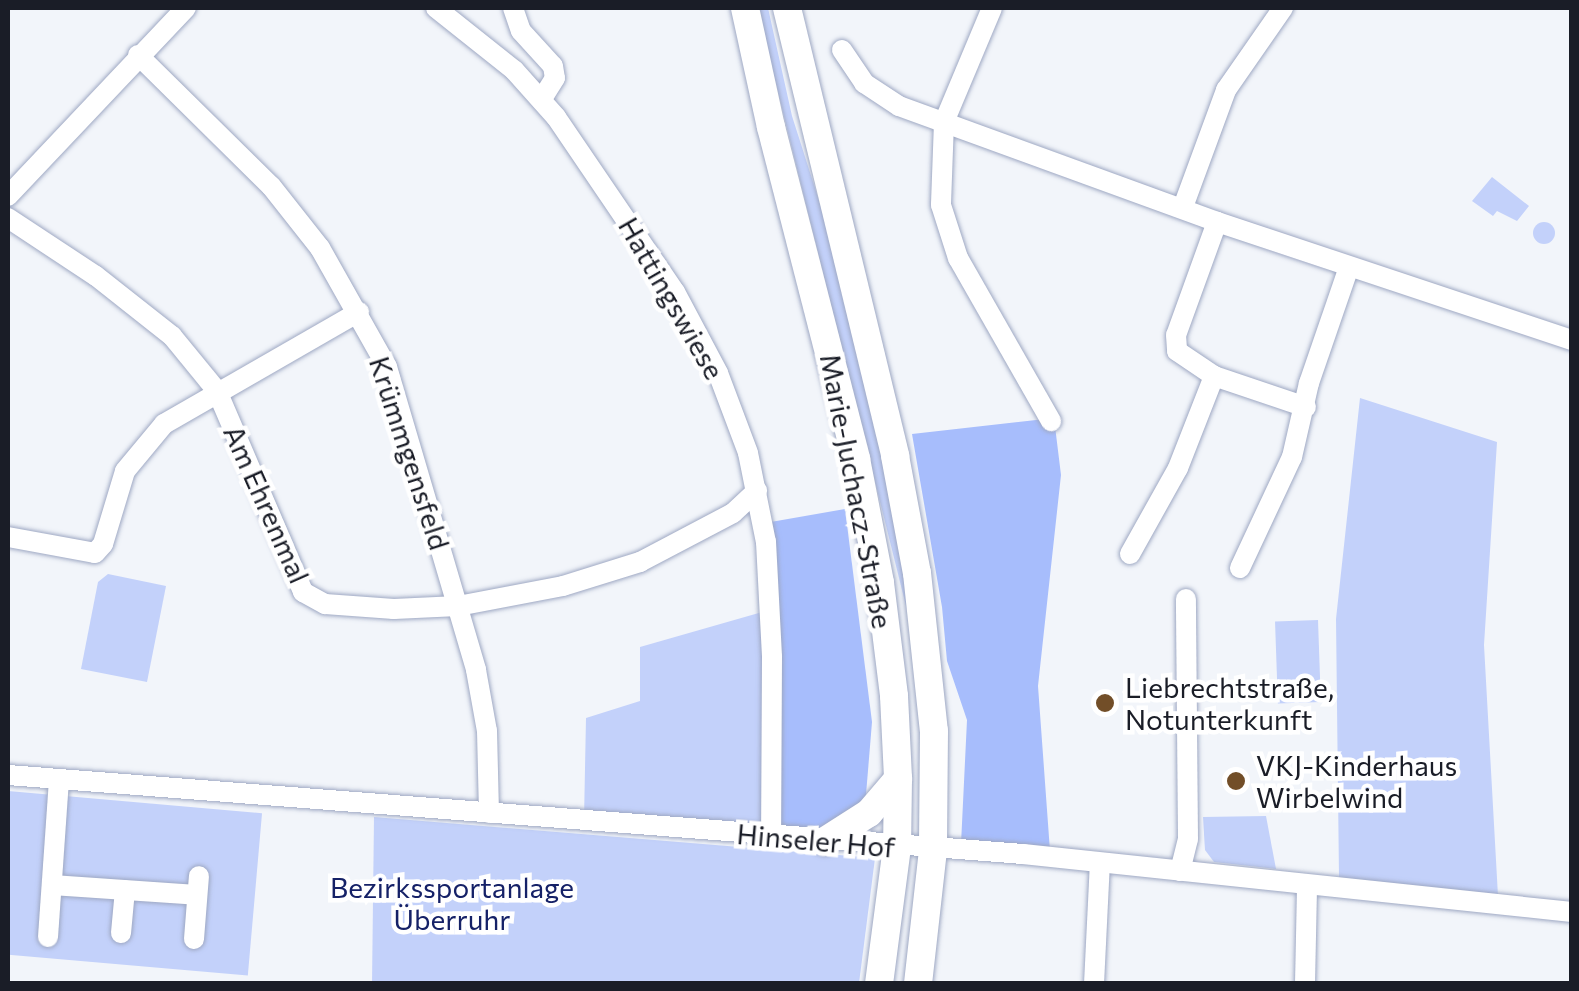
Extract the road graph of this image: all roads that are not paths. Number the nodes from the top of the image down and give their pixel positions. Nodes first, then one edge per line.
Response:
1 (186, 8) edge
2 (436, 8) edge
3 (513, 8) edge
4 (746, 8) edge
5 (787, 8) edge
6 (992, 8) edge
7 (1283, 8) edge
8 (842, 50) dead end
9 (138, 55) junction
10 (541, 100) junction
11 (944, 122) junction
12 (8, 196) edge
13 (1183, 207) junction
14 (8, 218) edge
15 (1217, 222) junction
16 (1349, 267) junction
17 (359, 312) junction
18 (1572, 340) edge
19 (1214, 376) junction
20 (217, 392) junction
21 (1306, 407) junction
22 (1051, 421) dead end
23 (757, 491) junction
24 (8, 536) edge
25 (1130, 554) dead end
26 (1240, 568) dead end
27 (1186, 599) dead end
28 (458, 606) junction
29 (8, 774) edge
30 (59, 779) junction
31 (898, 779) junction
32 (490, 812) junction
33 (771, 835) junction
34 (825, 841) junction
35 (897, 847) junction
36 (933, 850) junction
37 (1100, 863) junction
38 (1180, 871) junction
39 (52, 884) junction
40 (1308, 885) junction
41 (125, 890) junction
42 (1572, 912) edge
43 (121, 933) dead end
44 (48, 937) dead end
45 (194, 939) dead end
46 (879, 984) edge
47 (918, 984) edge
48 (1094, 984) edge
49 (1304, 984) edge

1 - 9 street
2 - 10 street, Hattingswiese
3 - 10 street
4 - 31 main road, Marie-Juchacz-Straße
5 - 36 main road, Marie-Juchacz-Straße
6 - 11 street
7 - 13 street
8 - 11 street
9 - 12 street
9 - 17 street, Krümmgensfeld
10 - 23 street, Hattingswiese
11 - 13 street
11 - 22 street
13 - 15 street
14 - 20 street, Am Ehrenmal
15 - 16 street
15 - 19 street
16 - 18 street
16 - 21 street
17 - 20 street
17 - 28 street, Krümmgensfeld
19 - 21 street
19 - 25 street
20 - 24 street
20 - 28 street, Am Ehrenmal
21 - 26 street
23 - 28 street, Am Ehrenmal
23 - 33 street, Hattingswiese
27 - 38 street
28 - 32 street, Krümmgensfeld
29 - 30 street, Hinseler Hof
30 - 32 street, Hinseler Hof
30 - 39 street
31 - 34 main road
31 - 35 main road, Marie-Juchacz-Straße
32 - 33 street, Hinseler Hof
33 - 34 street, Hinseler Hof
34 - 35 street, Hinseler Hof
35 - 36 street, Hinseler Hof
35 - 46 main road, Marie-Juchacz-Straße
36 - 37 street, Hinseler Hof
36 - 47 main road, Marie-Juchacz-Straße
37 - 38 street, Hinseler Hof
37 - 48 street
38 - 40 street, Hinseler Hof
39 - 41 street
39 - 44 street
40 - 42 street, Hinseler Hof
40 - 49 street
41 - 43 street
41 - 45 street

